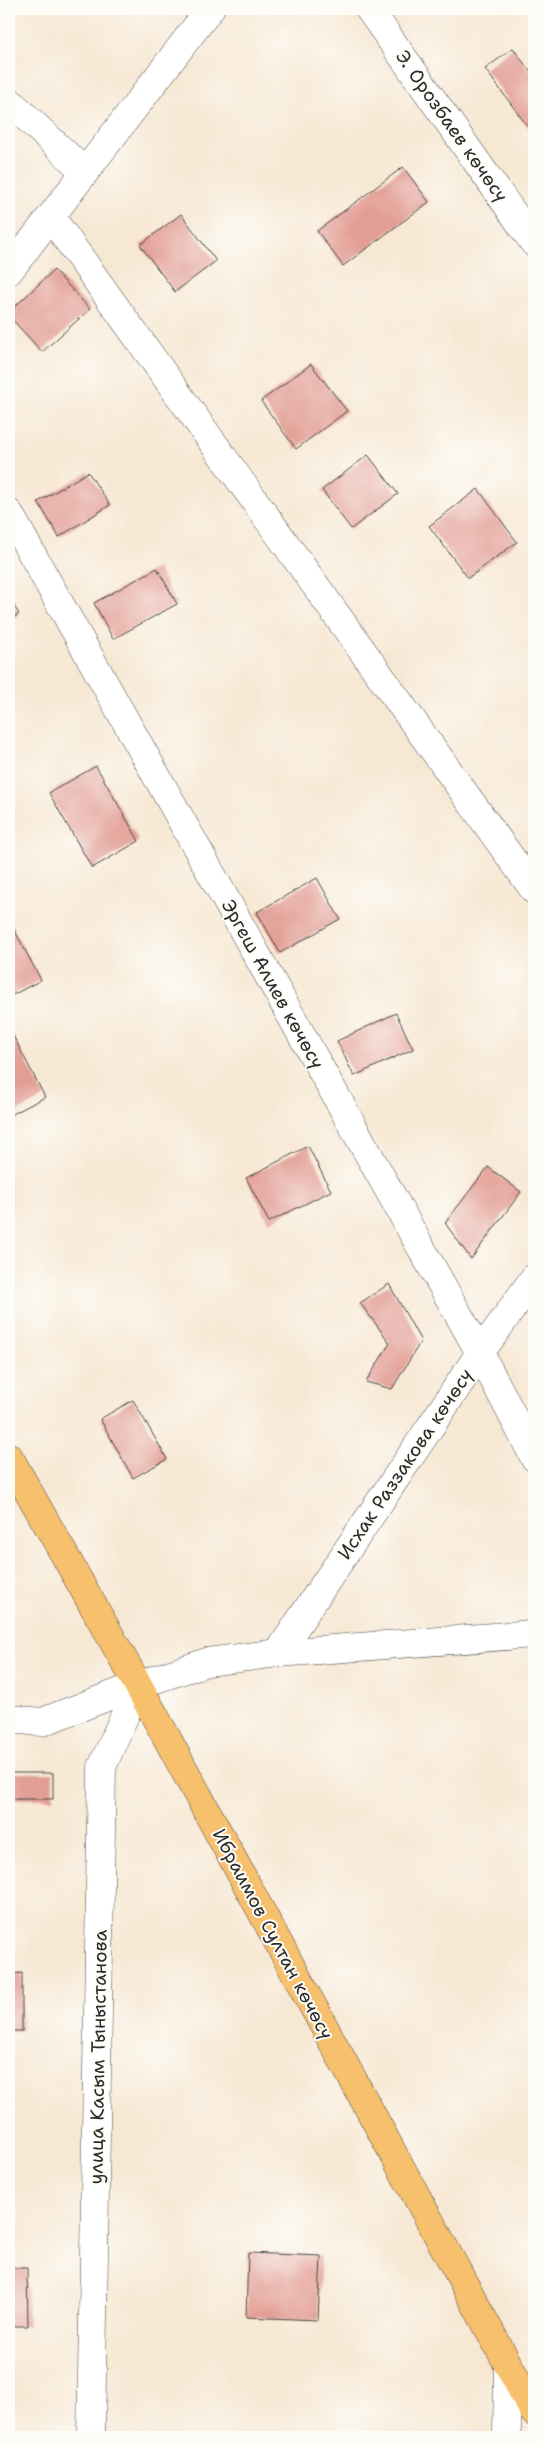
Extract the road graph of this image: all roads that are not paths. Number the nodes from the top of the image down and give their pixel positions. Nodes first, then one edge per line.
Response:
1 (210, 9) edge
2 (369, 9) edge
3 (9, 101) edge
4 (86, 172) junction
5 (51, 216) junction
6 (534, 243) edge
7 (9, 271) edge
8 (9, 513) edge
9 (534, 890) edge
10 (534, 1278) edge
11 (480, 1353) junction
12 (9, 1457) edge
13 (534, 1457) edge
14 (534, 1634) edge
15 (278, 1653) junction
16 (138, 1685) junction
17 (9, 1719) edge
18 (508, 2368) junction
19 (534, 2412) edge
20 (91, 2437) edge
21 (507, 2437) edge

1 - 4 street
2 - 6 street, Э. Орозбаев көчөсү
3 - 4 street
4 - 5 street
5 - 7 street
5 - 9 street
8 - 11 street, Эргеш Алиев көчөсү
10 - 11 street, Исхак Раззакова көчөсү
11 - 13 street, Эргеш Алиев көчөсү
11 - 15 street, Исхак Раззакова көчөсү
12 - 16 main road, Ибраимов Султан көчөсү
14 - 15 street
15 - 16 street
16 - 17 street
16 - 18 main road, Ибраимов Султан көчөсү
16 - 20 street, улица Касым Тыныстанова
18 - 19 main road, Ибраимов Султан көчөсү
18 - 21 street

